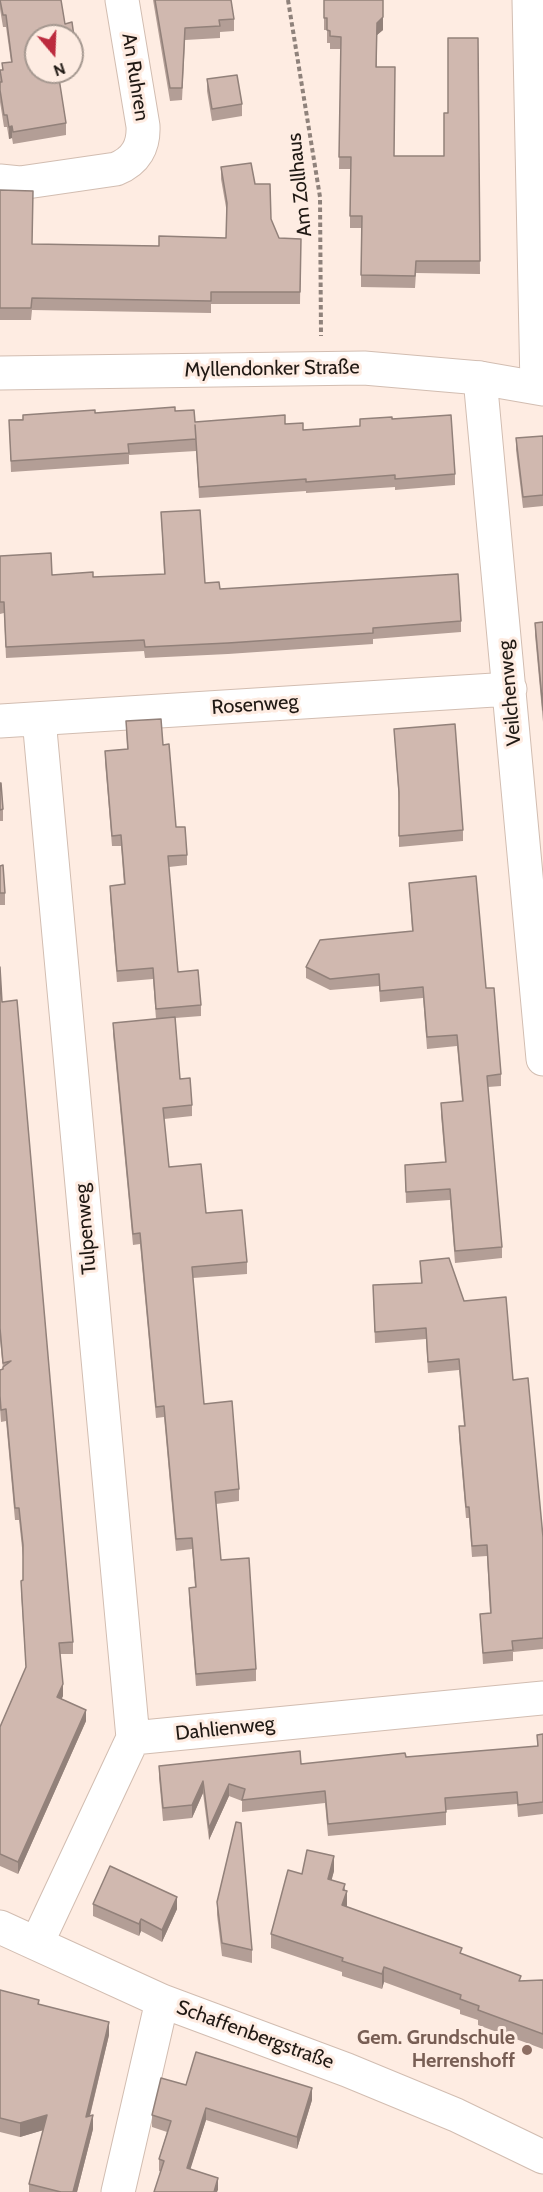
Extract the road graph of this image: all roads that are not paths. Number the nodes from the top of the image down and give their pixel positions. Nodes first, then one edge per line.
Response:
1 (122, 0) edge
2 (530, 0) edge
3 (0, 181) edge
4 (0, 373) edge
5 (480, 378) junction
6 (540, 388) edge
7 (510, 689) junction
8 (39, 719) junction
9 (0, 721) edge
10 (541, 1008) edge
11 (543, 1059) edge
12 (543, 1698) edge
13 (133, 1738) junction
14 (0, 1927) edge
15 (37, 1943) junction
16 (162, 2001) junction
17 (543, 2157) edge
18 (118, 2192) edge

1 - 3 street, An Ruhren
2 - 6 street
4 - 5 street, Myllendonker Straße
5 - 6 street, Myllendonker Straße
5 - 7 street, Veilchenweg
7 - 8 street, Rosenweg
7 - 10 street, Veilchenweg
8 - 9 street, Rosenweg
8 - 13 street, Tulpenweg
10 - 11 street, Veilchenweg
12 - 13 street, Dahlienweg
13 - 15 street
14 - 15 street, Schaffenbergstraße
15 - 16 street, Schaffenbergstraße
16 - 17 street, Schaffenbergstraße
16 - 18 street

